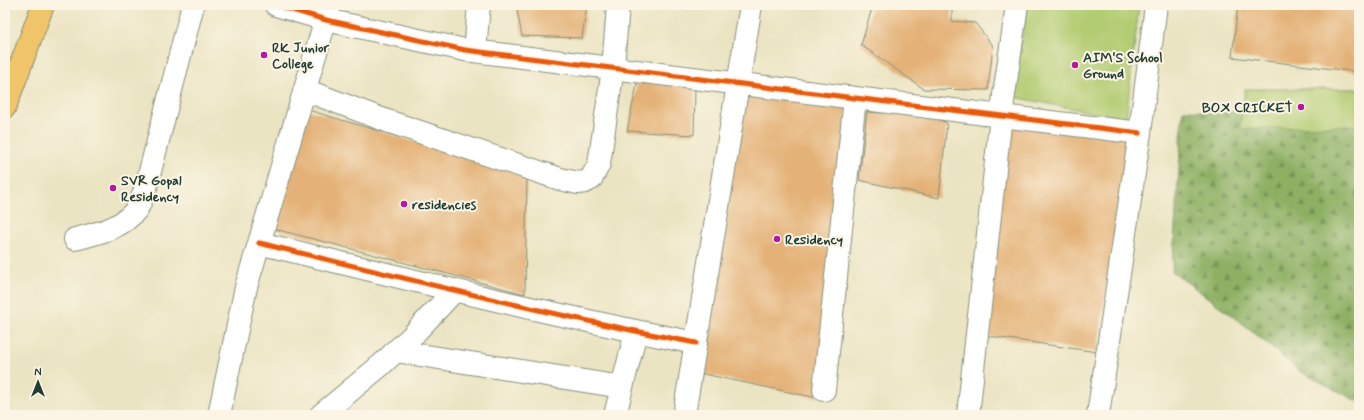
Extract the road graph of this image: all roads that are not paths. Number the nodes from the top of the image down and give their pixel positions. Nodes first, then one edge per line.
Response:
1 (43, 5) edge
2 (193, 5) edge
3 (276, 5) edge
4 (479, 5) edge
5 (618, 5) edge
6 (751, 5) edge
7 (1017, 5) edge
8 (1156, 5) edge
9 (328, 12) edge
10 (475, 51) junction
11 (614, 68) junction
12 (739, 84) junction
13 (305, 90) junction
14 (855, 98) junction
15 (5, 107) edge
16 (1001, 116) junction
17 (1140, 133) junction
18 (75, 239) dead end
19 (259, 243) junction
20 (455, 290) junction
21 (636, 332) junction
22 (696, 343) junction
23 (395, 352) junction
24 (622, 387) junction
25 (824, 390) dead end
26 (220, 415) edge
27 (321, 415) edge
28 (615, 415) edge
29 (684, 415) edge
30 (968, 415) edge
31 (1098, 415) edge

1 - 15 main road
2 - 18 street
3 - 9 street
4 - 10 street
5 - 11 street
6 - 12 street
7 - 16 street
8 - 17 street
9 - 10 street
9 - 13 street
10 - 11 street
11 - 12 street
11 - 13 street
12 - 14 street
12 - 22 street
13 - 19 street
14 - 16 street
14 - 25 street
16 - 17 street
16 - 30 street
17 - 31 street
19 - 20 street
19 - 26 street
20 - 21 street
20 - 23 street
21 - 22 street
21 - 24 street
22 - 29 street
23 - 24 street
23 - 27 street
24 - 28 street

